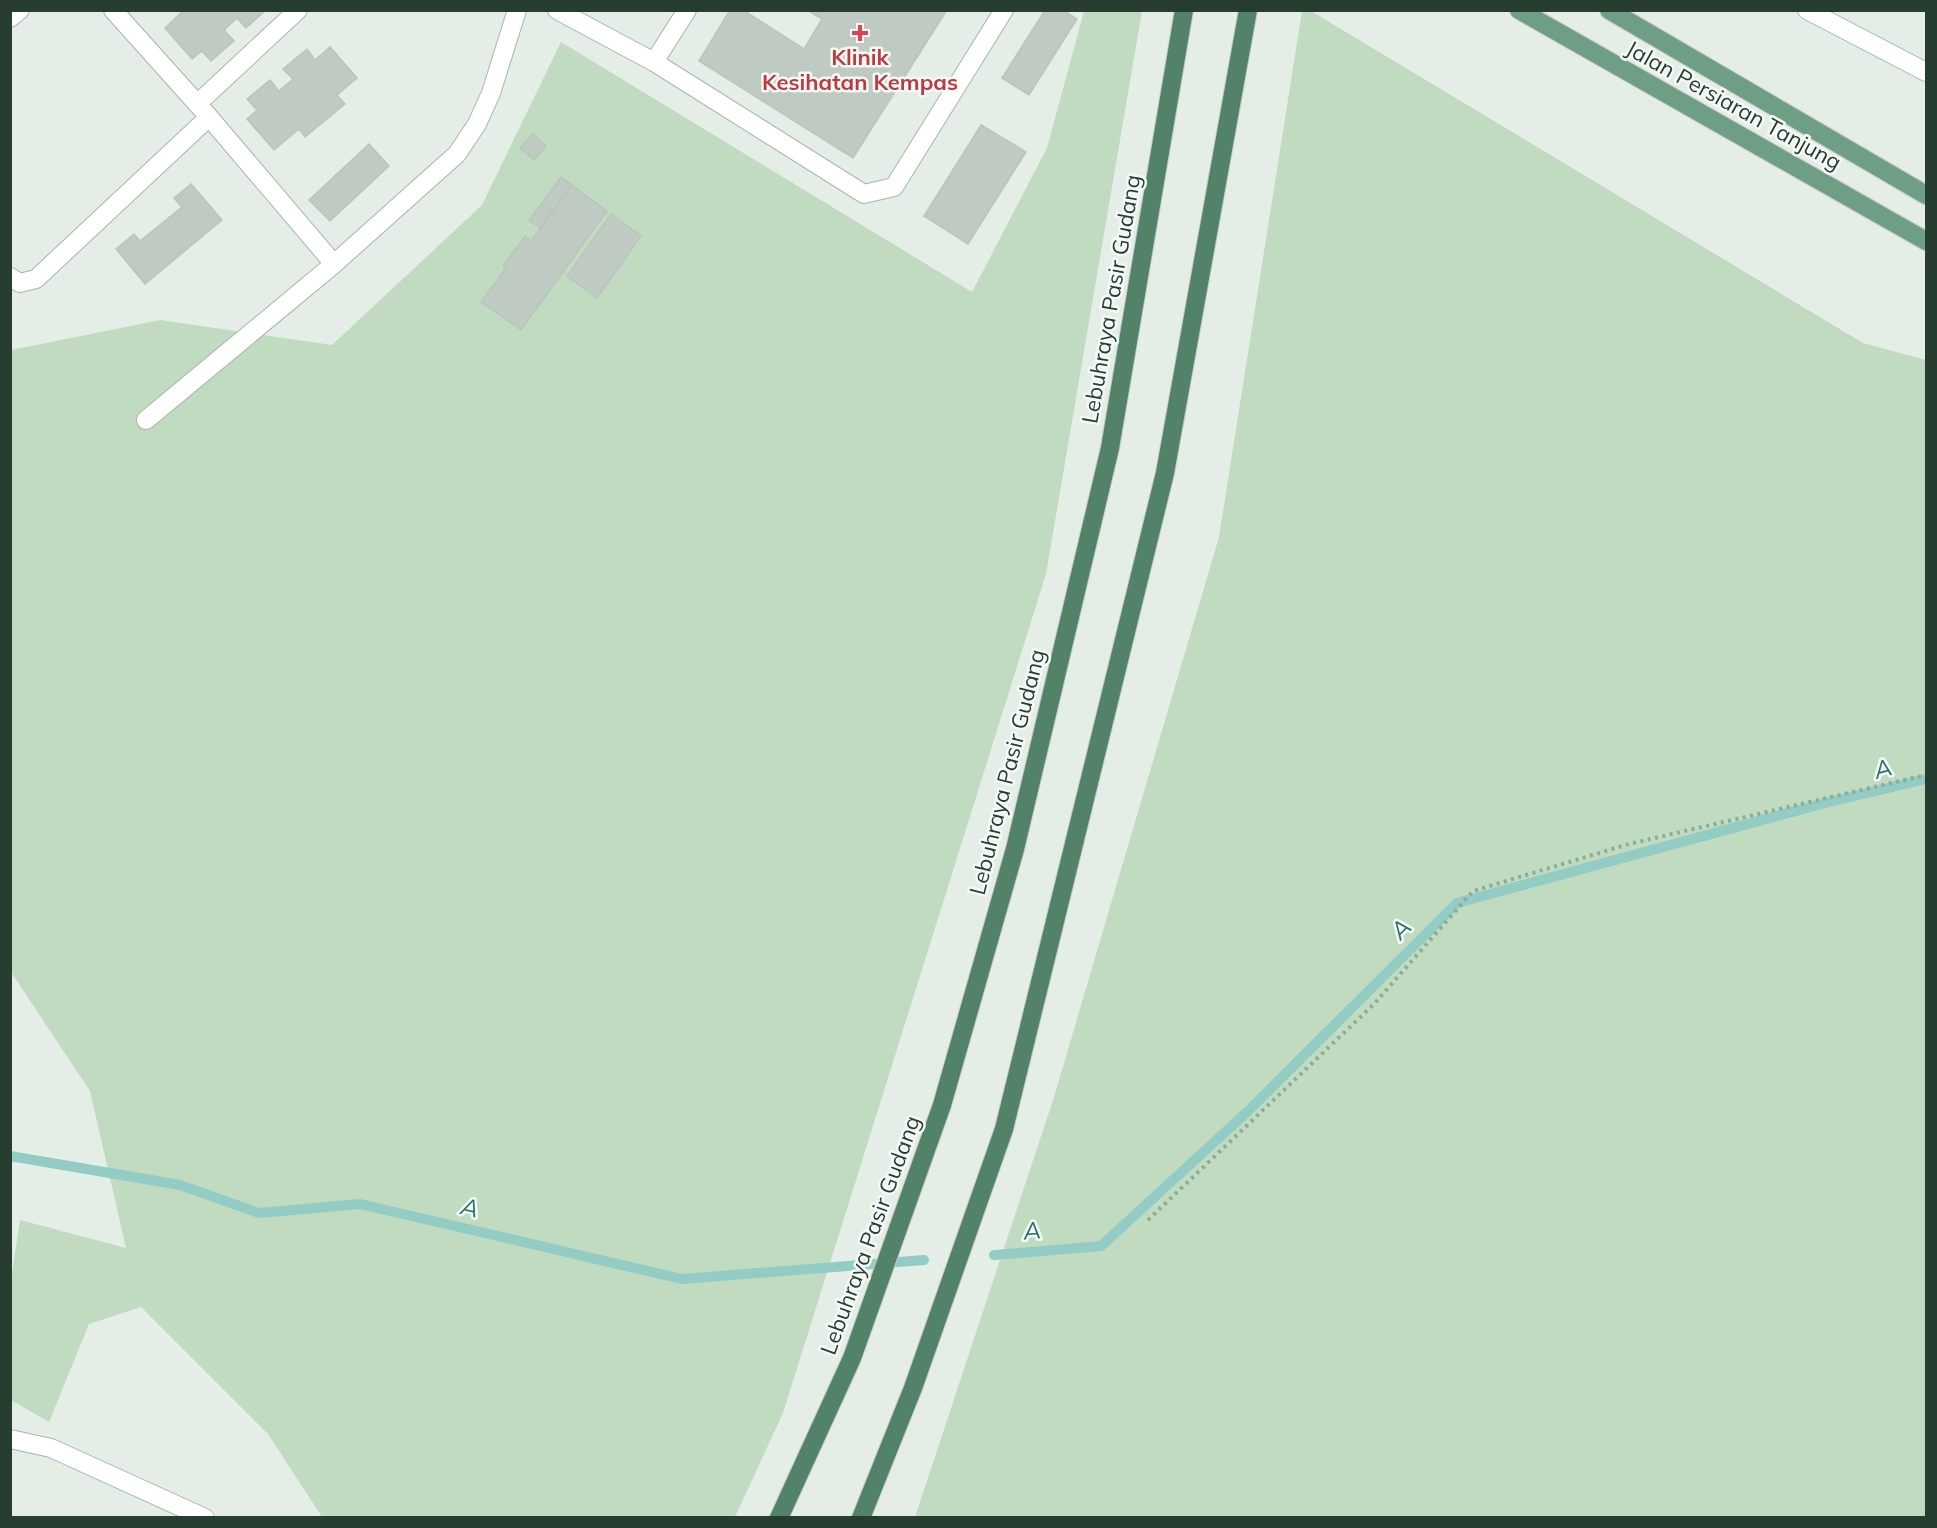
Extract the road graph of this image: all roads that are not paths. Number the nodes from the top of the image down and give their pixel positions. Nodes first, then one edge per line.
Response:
1 (20, 10) edge
2 (113, 10) edge
3 (298, 10) edge
4 (517, 10) edge
5 (557, 10) edge
6 (687, 10) edge
7 (1004, 10) edge
8 (1184, 10) edge
9 (1248, 10) edge
10 (1518, 10) edge
11 (1609, 10) edge
12 (1807, 10) edge
13 (10, 18) edge
14 (654, 62) junction
15 (1926, 72) edge
16 (203, 110) junction
17 (1926, 195) edge
18 (1926, 241) edge
19 (334, 264) junction
20 (10, 277) edge
21 (146, 420) dead end
22 (10, 1439) edge
23 (205, 1518) edge
24 (779, 1518) edge
25 (861, 1518) edge

1 - 13 street
2 - 16 street
3 - 16 street
4 - 19 street
5 - 14 street
6 - 14 street
7 - 14 street
8 - 24 highway, Lebuhraya Pasir Gudang
9 - 25 highway
10 - 18 main road, Jalan Persiaran Tanjung
11 - 17 main road, Jalan Persiaran Tanjung
12 - 15 street
16 - 19 street
16 - 20 street
19 - 21 street
22 - 23 street

